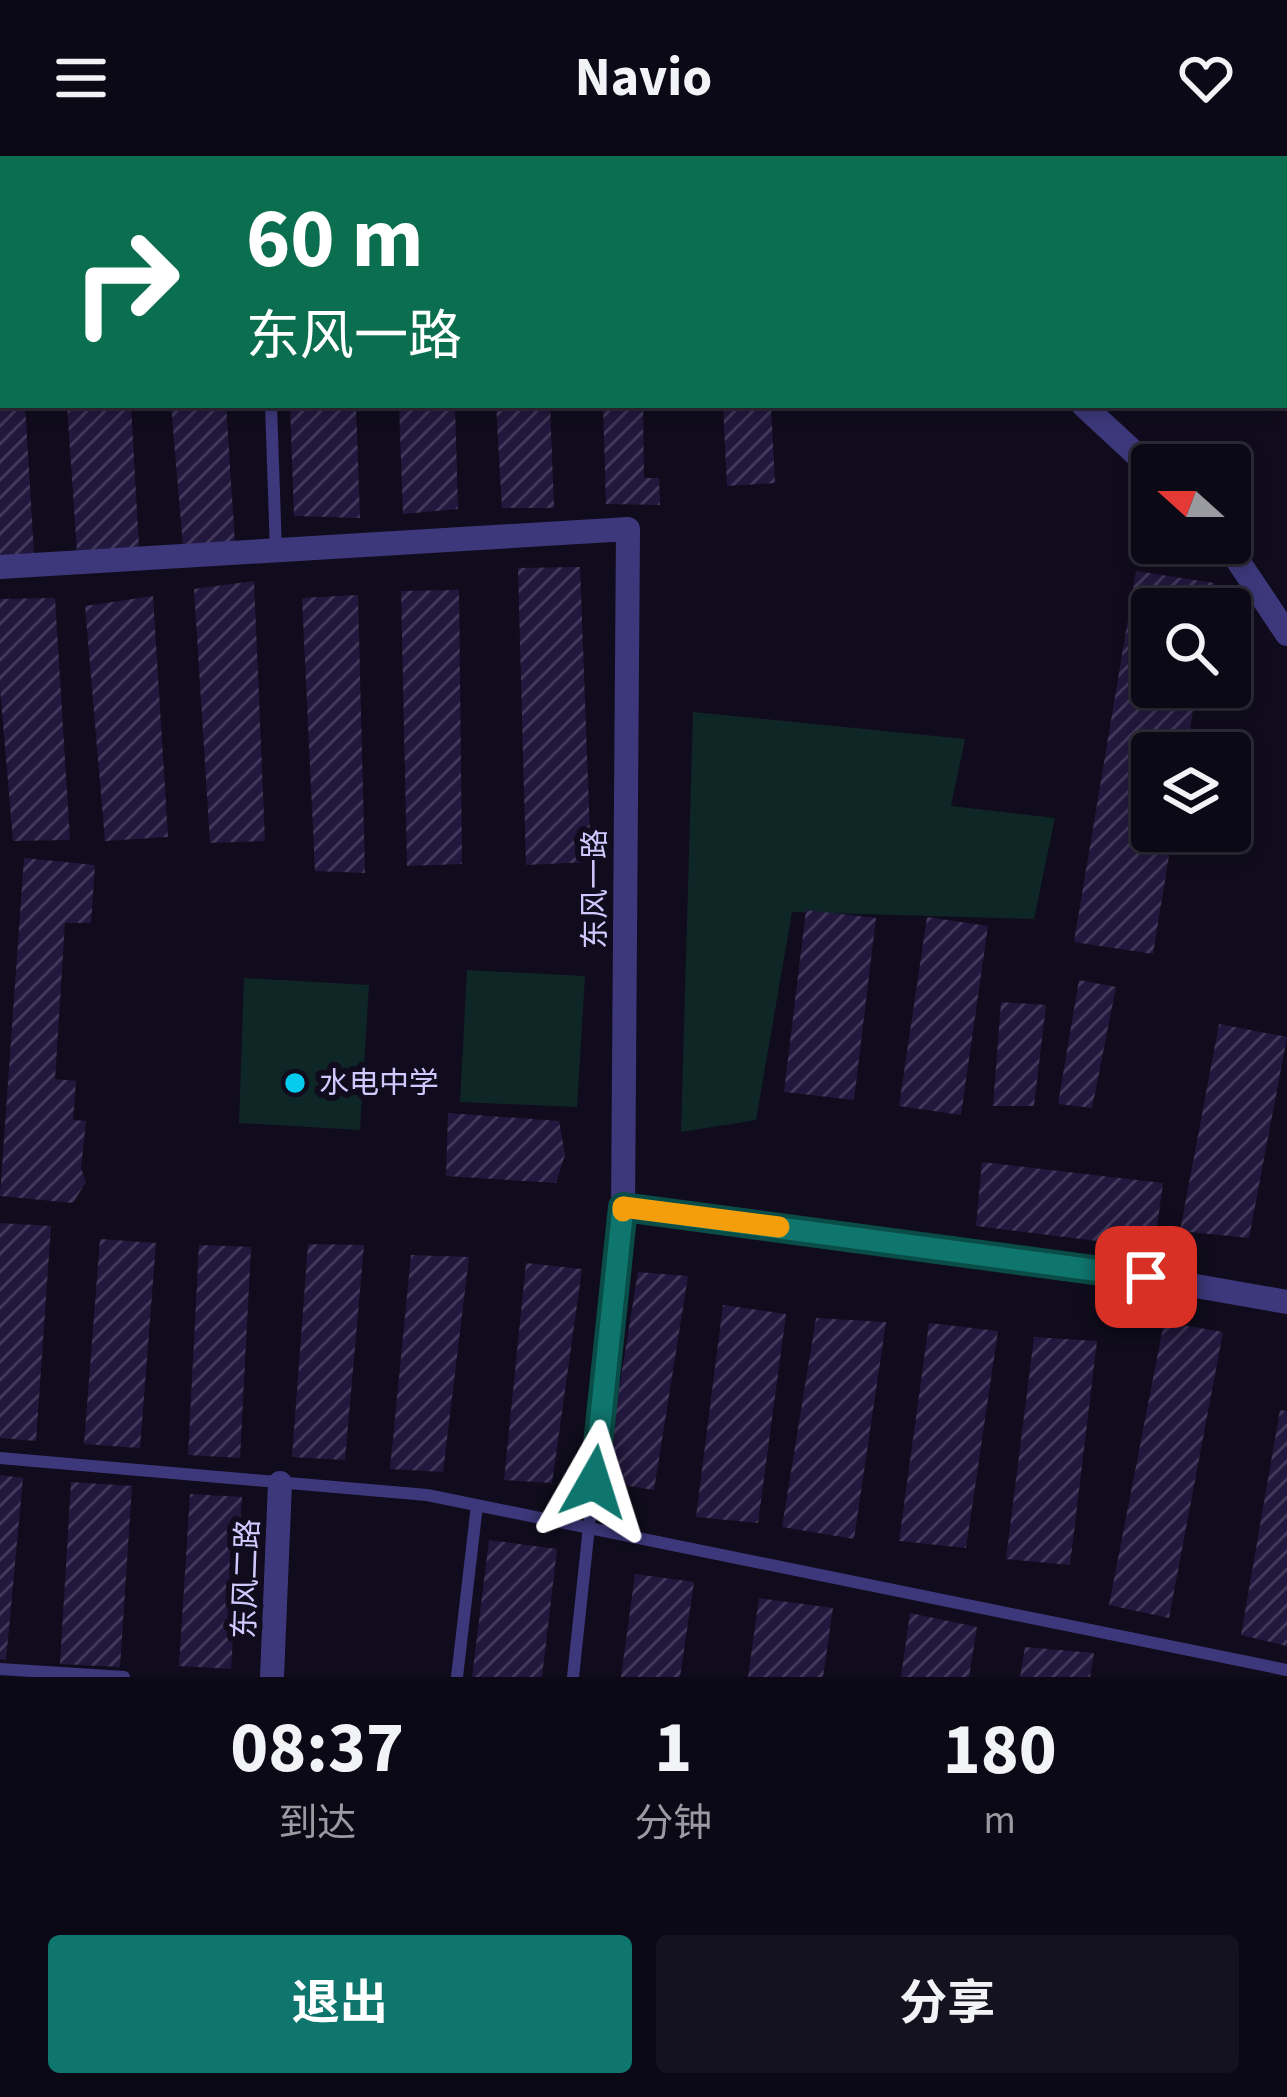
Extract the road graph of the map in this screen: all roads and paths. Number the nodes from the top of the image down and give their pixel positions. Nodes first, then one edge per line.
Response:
1 (271, 408) edge
2 (1086, 408) edge
3 (1131, 450) edge
4 (276, 550) junction
5 (1240, 564) edge
6 (0, 567) edge
7 (1287, 634) edge
8 (623, 1207) junction
9 (1287, 1302) edge
10 (0, 1459) edge
11 (280, 1483) junction
12 (477, 1505) junction
13 (589, 1528) junction
14 (0, 1669) edge
15 (1287, 1670) edge
16 (124, 1677) edge
17 (272, 1677) edge
18 (458, 1677) edge
19 (573, 1677) edge

1 - 4 lane
2 - 3 street
4 - 6 street, 东风一路
4 - 8 street, 东风一路
5 - 7 street
8 - 9 street
8 - 13 lane
10 - 11 lane
11 - 12 lane
11 - 17 street, 东风二路
12 - 13 lane
12 - 18 lane
13 - 15 lane
13 - 19 lane
14 - 16 lane

